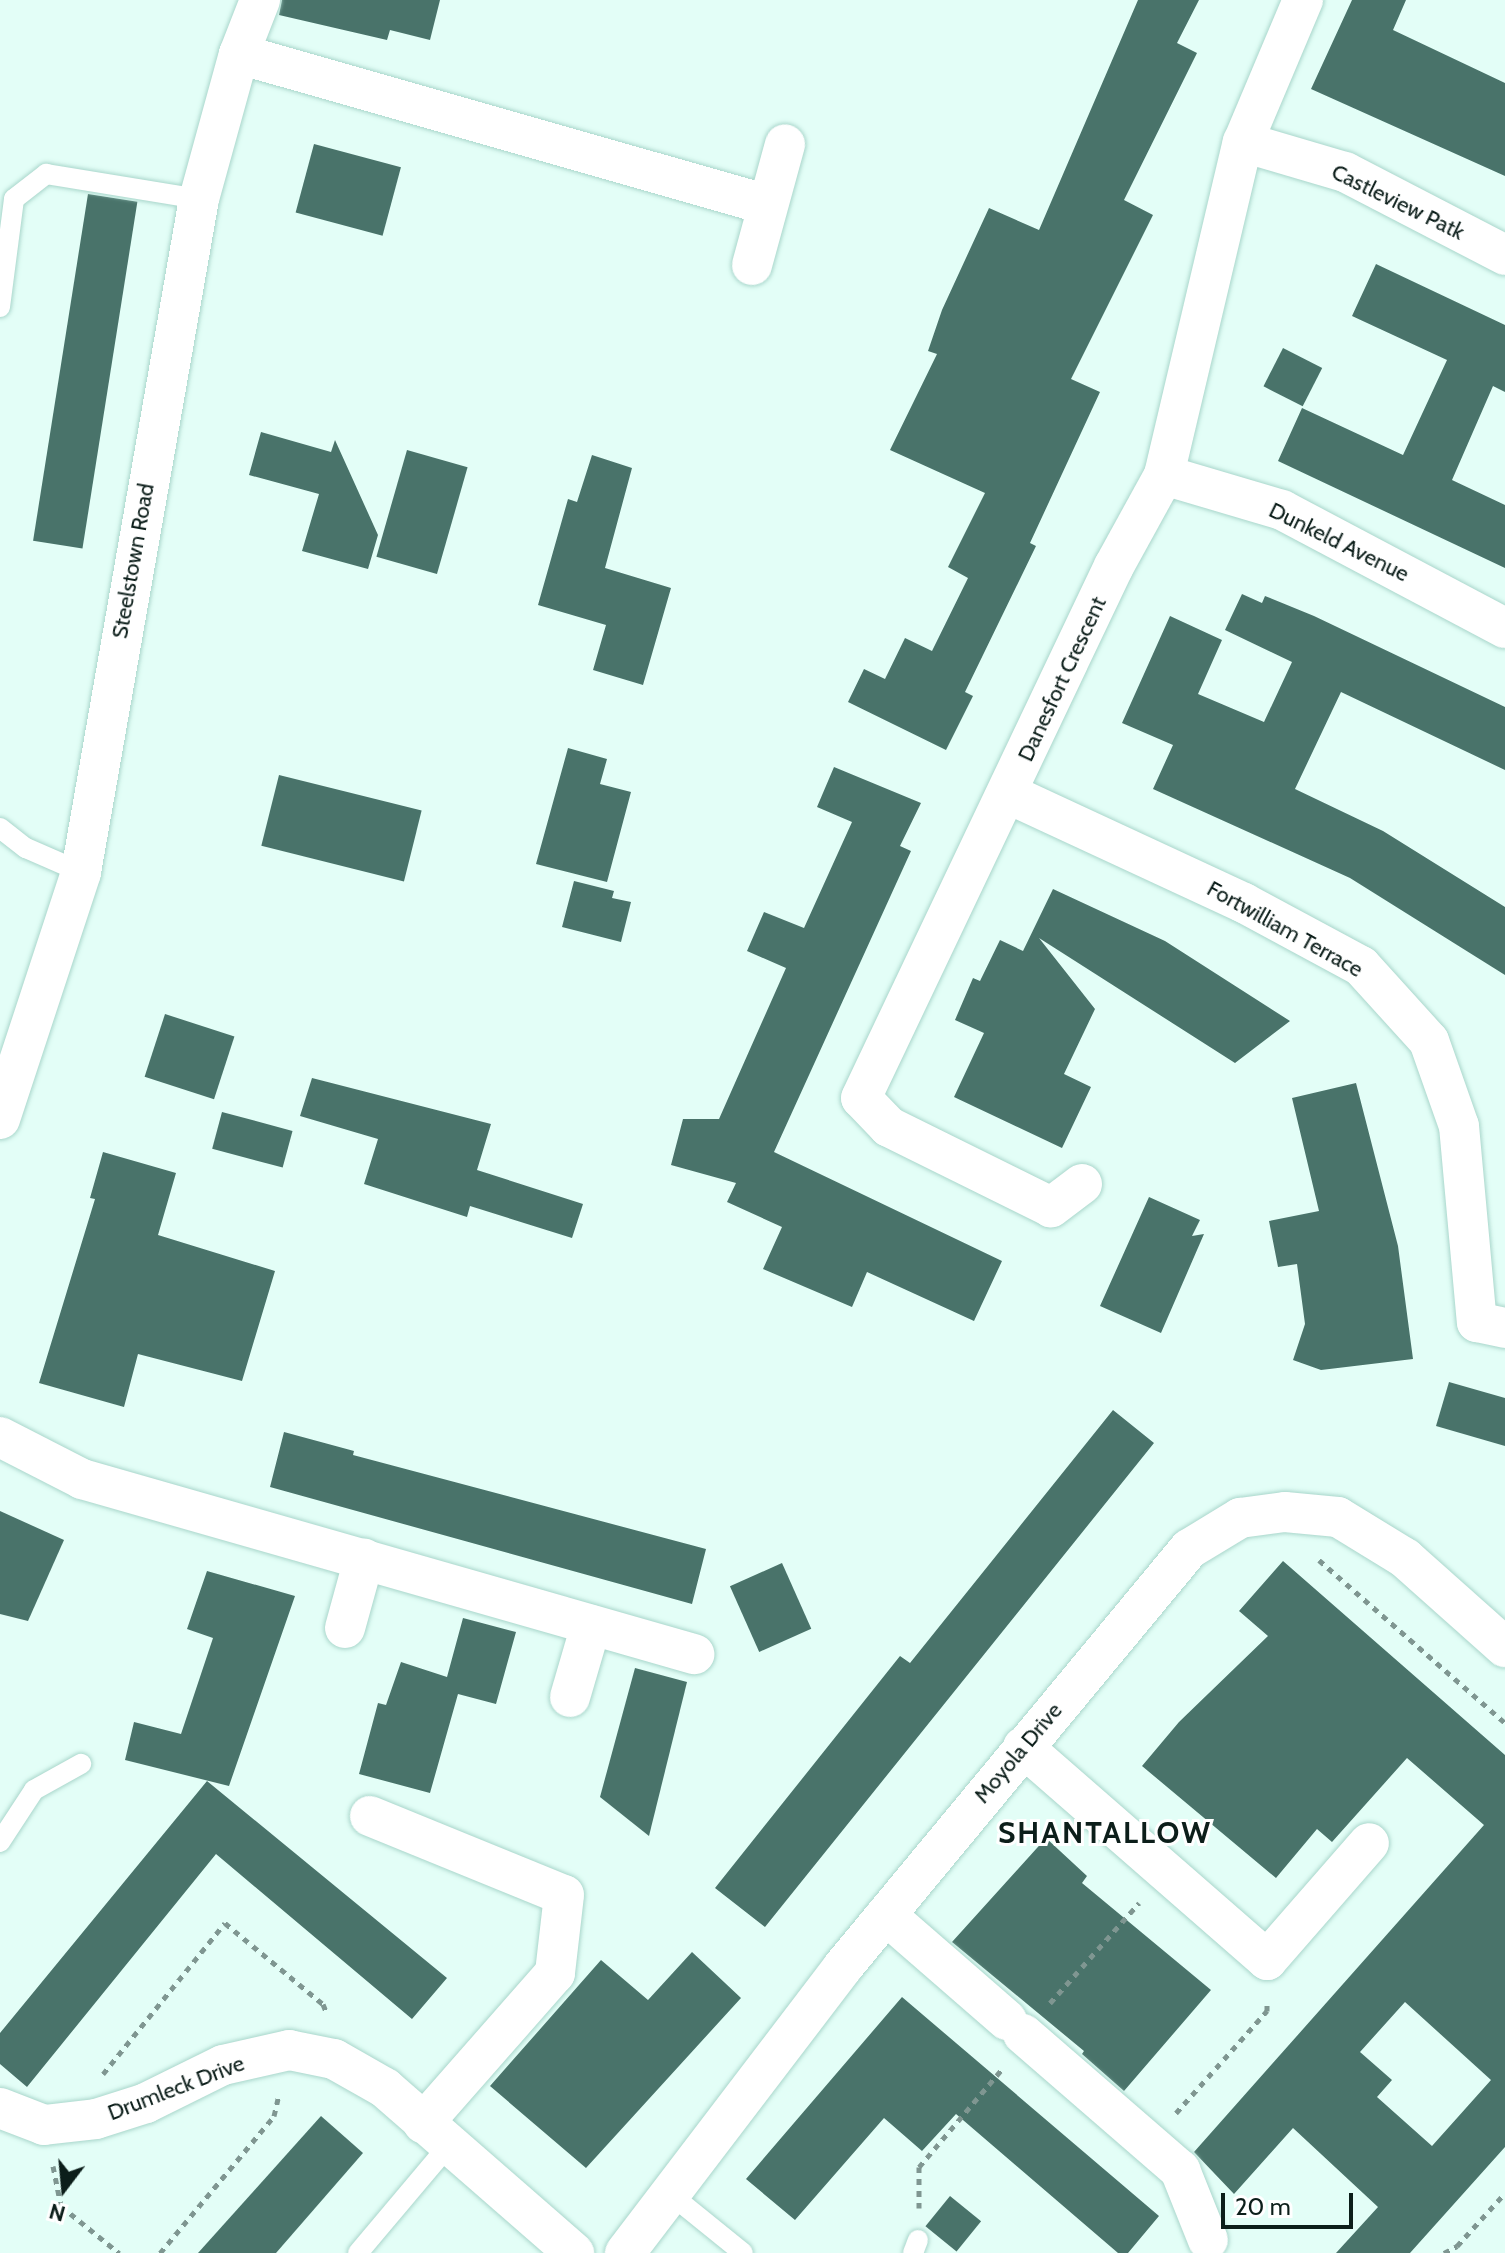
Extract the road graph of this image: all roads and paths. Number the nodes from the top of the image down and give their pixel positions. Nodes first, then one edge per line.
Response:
1 (260, 0) edge
2 (1303, 0) edge
3 (239, 54) junction
4 (1243, 142) junction
5 (785, 144) dead end
6 (199, 199) junction
7 (768, 205) junction
8 (1505, 255) edge
9 (752, 265) dead end
10 (0, 307) edge
11 (1164, 475) junction
12 (1505, 628) edge
13 (1009, 794) junction
14 (0, 828) edge
15 (81, 872) junction
16 (0, 1119) edge
17 (1082, 1184) dead end
18 (1505, 1328) edge
19 (0, 1437) edge
20 (1285, 1512) junction
21 (364, 1559) junction
22 (591, 1625) junction
23 (345, 1628) dead end
24 (1505, 1647) edge
25 (694, 1654) dead end
26 (570, 1697) dead end
27 (1505, 1723) edge
28 (1023, 1747) junction
29 (81, 1764) dead end
30 (370, 1816) dead end
31 (0, 1842) edge
32 (1369, 1843) dead end
33 (886, 1915) junction
34 (1267, 1960) junction
35 (289, 2050) junction
36 (349, 2067) junction
37 (0, 2108) edge
38 (96, 2119) junction
39 (44, 2125) junction
40 (436, 2134) junction
41 (1149, 2143) junction
42 (669, 2193) junction
43 (1505, 2193) edge
44 (1202, 2246) edge
45 (1456, 2250) edge
46 (119, 2253) edge
47 (160, 2253) edge
48 (358, 2253) edge
49 (574, 2253) edge
50 (625, 2253) edge
51 (743, 2253) edge
52 (1444, 2253) edge

1 - 3 street, Steelstown Road
2 - 4 street, Danesfort Crescent
3 - 6 street, Steelstown Road
3 - 7 street
4 - 8 street, Castleview Patk
4 - 11 street, Danesfort Crescent
5 - 7 street
6 - 10 lane
6 - 15 street, Steelstown Road
7 - 9 street
11 - 12 street, Dunkeld Avenue
11 - 13 street, Danesfort Crescent
13 - 17 street, Danesfort Crescent
13 - 18 street, Fortwilliam Terrace
14 - 15 lane
15 - 16 street, Steelstown Road
19 - 21 street
20 - 24 street, Moyola Drive
20 - 27 path
20 - 28 street, Moyola Drive
21 - 22 street
21 - 23 street
22 - 25 street
22 - 26 street
28 - 33 street, Moyola Drive
28 - 34 street
29 - 31 lane
30 - 40 street
32 - 34 street
33 - 41 street
33 - 42 street, Moyola Drive
34 - 41 path
35 - 36 street, Drumleck Drive
35 - 38 street, Drumleck Drive
35 - 47 path
36 - 38 path
36 - 40 street, Drumleck Drive
37 - 39 street, Drumleck Drive
38 - 39 street, Drumleck Drive
39 - 46 path
40 - 48 lane
40 - 49 street, Drumleck Drive
41 - 44 street
42 - 50 street, Moyola Drive
42 - 51 lane
43 - 45 path
45 - 52 path

